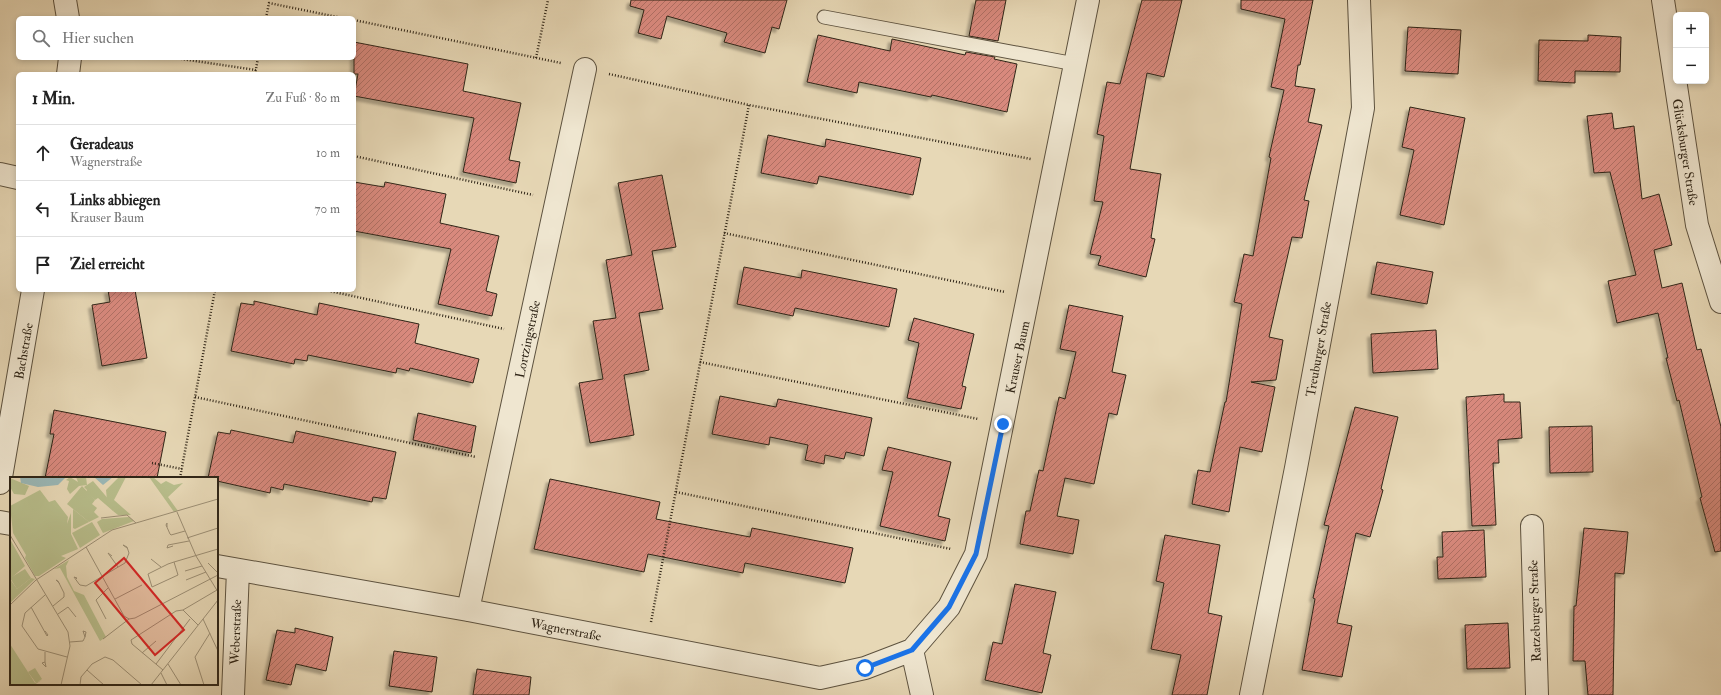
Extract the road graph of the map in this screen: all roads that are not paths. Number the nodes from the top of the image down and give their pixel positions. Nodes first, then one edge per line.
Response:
1 (65, 0) edge
2 (1088, 0) edge
3 (1359, 0) edge
4 (1663, 0) edge
5 (68, 16) edge
6 (824, 17) dead end
7 (70, 60) edge
8 (1076, 64) junction
9 (585, 69) road end
10 (68, 72) edge
11 (0, 174) edge
12 (16, 178) edge
13 (33, 292) edge
14 (1721, 302) edge
15 (6, 413) edge
16 (0, 483) edge
17 (0, 522) edge
18 (10, 524) edge
19 (1532, 526) dead end
20 (227, 568) edge
21 (468, 610) junction
22 (912, 650) junction
23 (233, 695) edge
24 (922, 695) edge
25 (1251, 695) edge
26 (1537, 695) edge

1 - 5 street
2 - 8 street, Krauser Baum
3 - 25 street, Treuburger Straße
4 - 14 street, Glücksburger Straße
6 - 8 lane
7 - 10 street
8 - 22 street, Krauser Baum
9 - 21 street, Lortzingstraße
11 - 12 street
13 - 15 street, Bachstraße
15 - 16 street, Bachstraße
17 - 18 street
19 - 26 street, Ratzeburger Straße
20 - 21 street, Wagnerstraße
20 - 23 street, Weberstraße
21 - 22 street, Wagnerstraße
22 - 24 street

